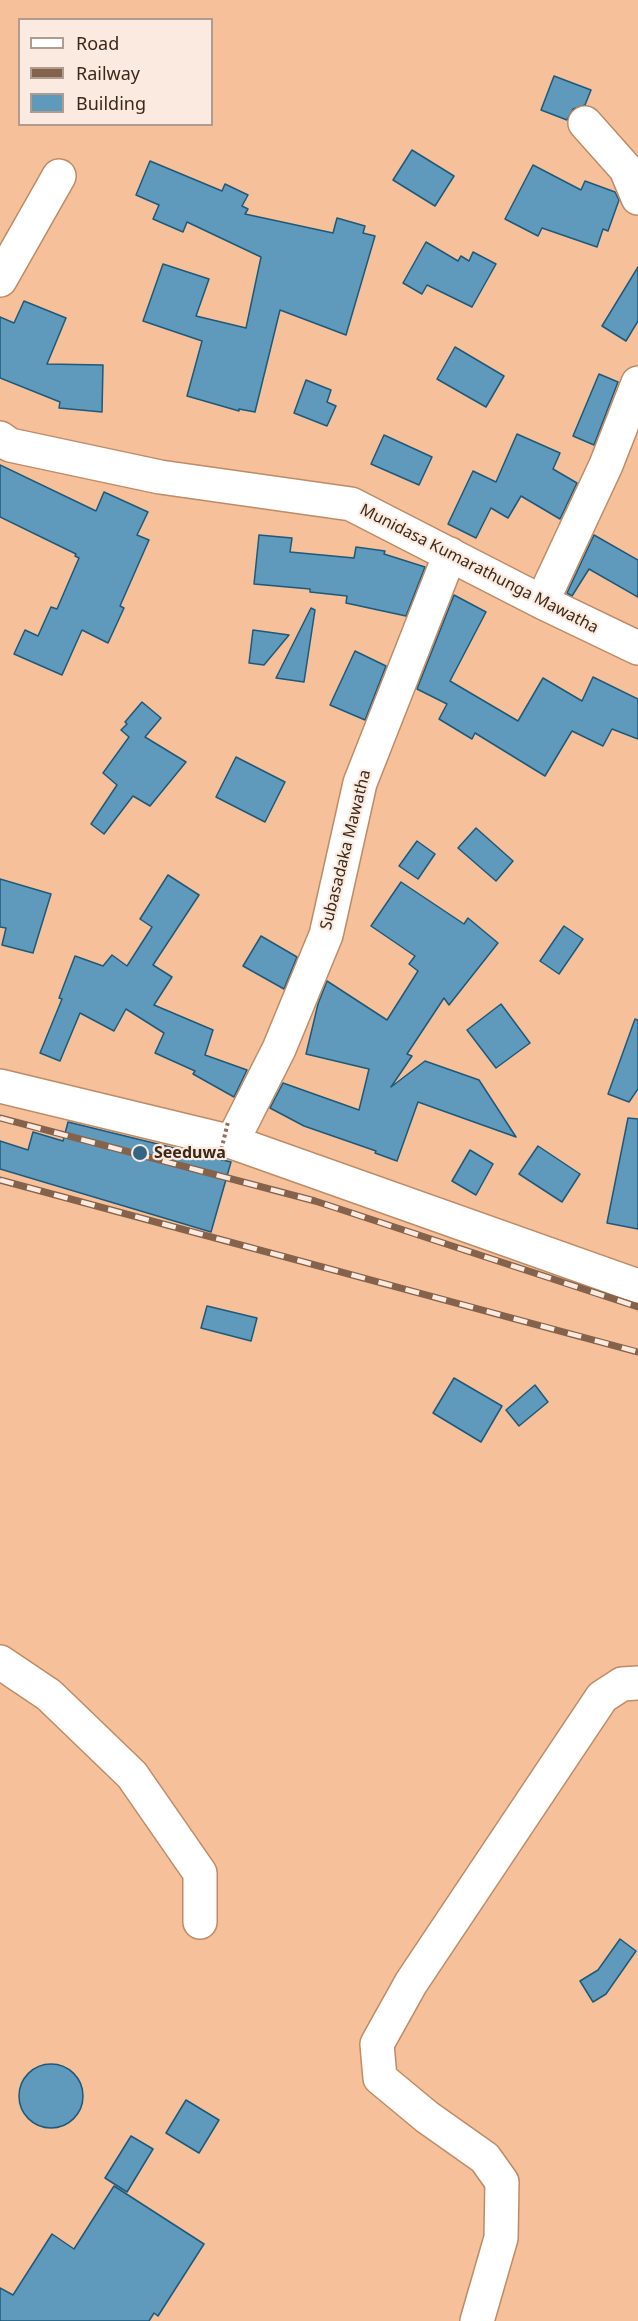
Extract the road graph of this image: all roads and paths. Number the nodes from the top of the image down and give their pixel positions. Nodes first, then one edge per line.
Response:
1 (585, 123) dead end
2 (59, 176) dead end
3 (638, 198) edge
4 (0, 280) edge
5 (638, 383) edge
6 (0, 438) edge
7 (450, 554) junction
8 (542, 602) junction
9 (638, 648) edge
10 (0, 1086) edge
11 (226, 1140) junction
12 (638, 1286) edge
13 (0, 1662) edge
14 (638, 1683) edge
15 (200, 1923) dead end
16 (477, 2321) edge

1 - 3 street
2 - 4 street
5 - 8 street
6 - 7 street, Munidasa Kumarathunga Mawatha
7 - 8 street, Munidasa Kumarathunga Mawatha
7 - 11 street, Subasadaka Mawatha
8 - 9 street, Munidasa Kumarathunga Mawatha
10 - 11 street
11 - 12 street
13 - 15 street
14 - 16 street

